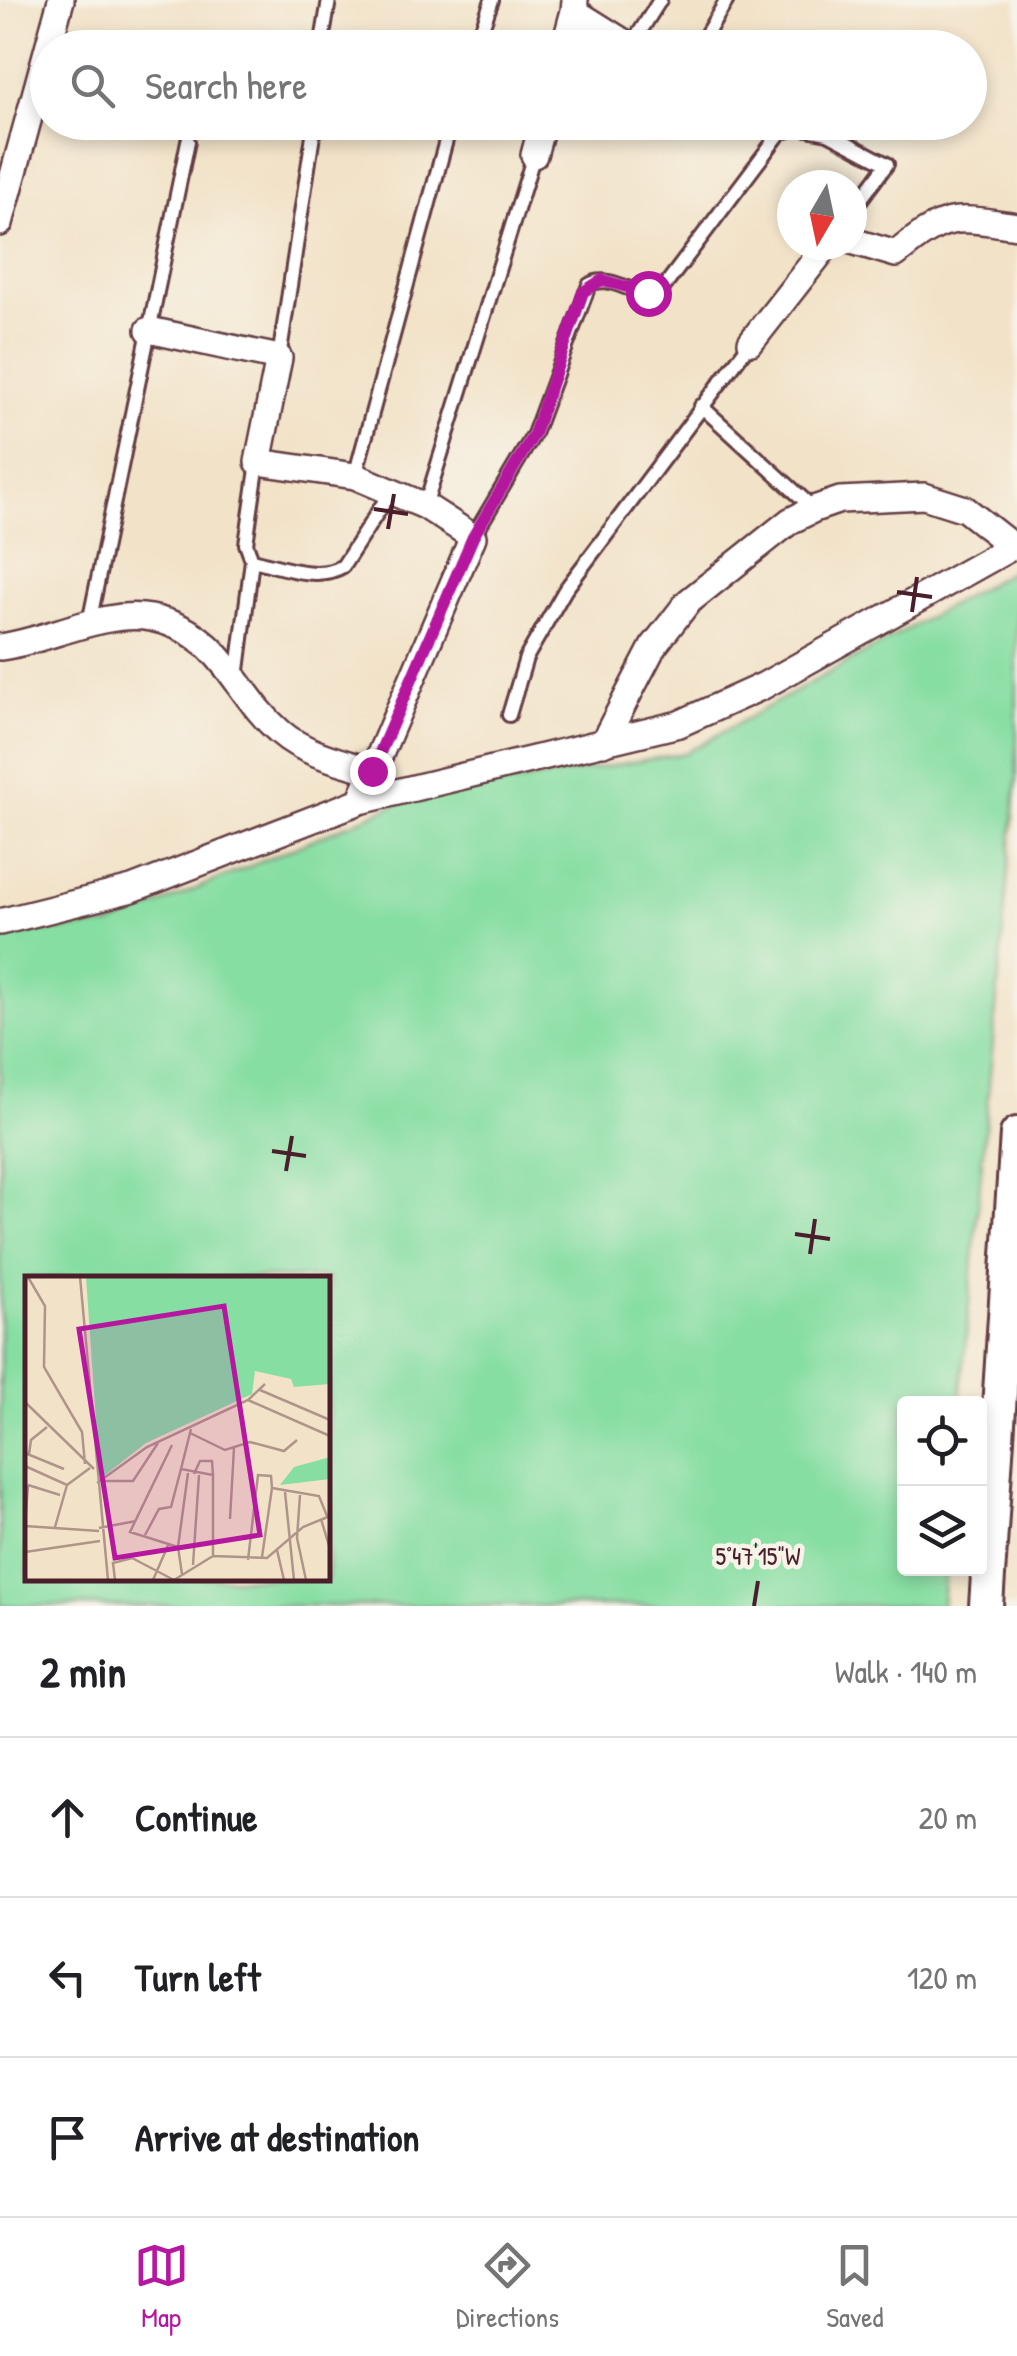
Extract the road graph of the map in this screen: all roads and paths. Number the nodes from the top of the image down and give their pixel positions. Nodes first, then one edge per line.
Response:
1 (62, 0) edge
2 (329, 0) edge
3 (492, 0) edge
4 (660, 0) edge
5 (727, 0) edge
6 (574, 5) edge
7 (54, 30) edge
8 (325, 30) edge
9 (482, 30) edge
10 (568, 30) edge
11 (609, 30) edge
12 (642, 30) edge
13 (709, 30) edge
14 (30, 115) edge
15 (313, 140) edge
16 (446, 140) edge
17 (538, 140) edge
18 (769, 140) edge
19 (843, 140) edge
20 (188, 141) dead end
21 (534, 155) joint
22 (867, 191) edge
23 (0, 223) edge
24 (1017, 226) edge
25 (867, 245) edge
26 (815, 260) edge
27 (149, 330) junction
28 (751, 342) joint
29 (279, 358) junction
30 (701, 406) junction
31 (258, 462) junction
32 (355, 476) junction
33 (390, 493) junction
34 (425, 506) junction
35 (814, 508) junction
36 (473, 537) junction
37 (1014, 545) edge
38 (252, 560) junction
39 (88, 625) junction
40 (0, 647) edge
41 (236, 680) junction
42 (509, 715) dead end
43 (603, 743) junction
44 (372, 771) junction
45 (360, 801) junction
46 (0, 922) edge
47 (1017, 1134) edge
48 (986, 1606) edge

1 - 7 street
2 - 8 lane
3 - 9 lane
4 - 12 lane
5 - 13 lane
6 - 10 street
6 - 11 street
14 - 23 street
15 - 29 lane
16 - 32 lane
17 - 21 street
18 - 36 lane
19 - 22 lane
20 - 27 lane
21 - 34 lane
24 - 25 street
26 - 28 street
27 - 29 street
27 - 39 lane
28 - 30 lane
29 - 31 street
30 - 35 lane
30 - 42 lane
31 - 32 street
31 - 38 lane
32 - 33 street
33 - 34 street
33 - 38 lane
34 - 36 street
35 - 37 street
35 - 43 street
36 - 44 street
37 - 43 street
38 - 41 lane
39 - 40 street
39 - 41 street
41 - 44 street
43 - 45 street
44 - 45 street
45 - 46 street
47 - 48 street

